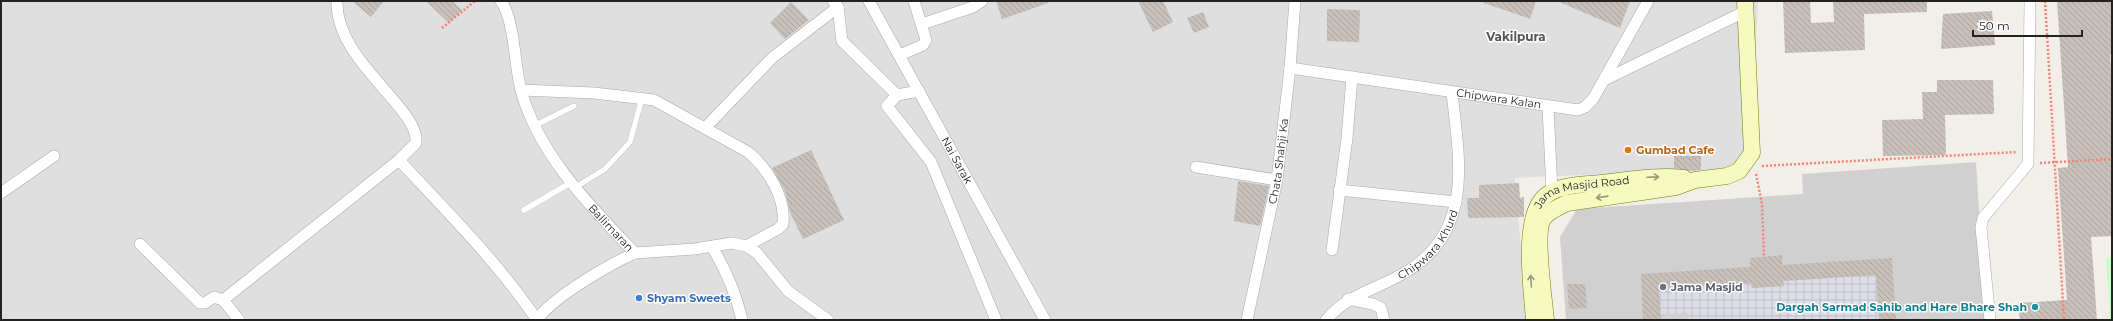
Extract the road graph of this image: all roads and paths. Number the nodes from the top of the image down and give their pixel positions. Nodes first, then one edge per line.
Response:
1 (337, 1) edge
2 (475, 1) edge
3 (869, 1) edge
4 (914, 1) edge
5 (982, 1) edge
6 (1295, 1) edge
7 (2030, 1) edge
8 (2045, 1) edge
9 (504, 2) edge
10 (1644, 2) edge
11 (835, 4) edge
12 (1745, 6) edge
13 (922, 24) junction
14 (442, 28) dead end
15 (900, 55) junction
16 (1290, 68) junction
17 (1352, 77) junction
18 (1604, 80) junction
19 (521, 90) junction
20 (919, 91) junction
21 (1452, 93) junction
22 (897, 95) junction
23 (642, 98) junction
24 (574, 106) dead end
25 (1548, 107) junction
26 (534, 126) junction
27 (705, 128) junction
28 (2029, 151) junction
29 (54, 156) dead end
30 (2112, 159) edge
31 (399, 160) junction
32 (2055, 162) junction
33 (2028, 164) junction
34 (1196, 167) dead end
35 (1277, 180) junction
36 (1695, 180) junction
37 (574, 185) junction
38 (1339, 190) junction
39 (1552, 192) junction
40 (1, 193) edge
41 (1456, 202) junction
42 (524, 210) dead end
43 (140, 244) dead end
44 (746, 246) junction
45 (712, 247) junction
46 (1332, 250) dead end
47 (635, 253) junction
48 (1764, 257) dead end
49 (1348, 299) junction
50 (223, 300) junction
51 (239, 320) edge
52 (537, 320) edge
53 (742, 320) edge
54 (828, 320) edge
55 (996, 320) edge
56 (1045, 320) edge
57 (1247, 320) edge
58 (1326, 320) edge
59 (1384, 320) edge
60 (1534, 320) edge
61 (1546, 320) edge
62 (1990, 320) edge
63 (2064, 320) edge

1 - 31 street
2 - 14 path
3 - 15 street, Nai Sarak
4 - 13 street
5 - 13 street
6 - 16 street, Chata Shahji Ka
7 - 28 street
8 - 32 path
9 - 19 street, Ballimaran
10 - 18 street, Chipwara Kalan
11 - 22 street
11 - 27 street
12 - 18 street
12 - 36 street, Jama Masjid Road
13 - 15 street
15 - 20 street, Nai Sarak
16 - 17 street, Chipwara Kalan
16 - 35 street, Chata Shahji Ka
17 - 21 street, Chipwara Kalan
17 - 38 street
18 - 25 street, Chipwara Kalan
19 - 23 street
19 - 26 street, Ballimaran
20 - 22 street
20 - 56 street, Nai Sarak
21 - 25 street, Chipwara Kalan
21 - 41 street, Chipwara Khurd
22 - 55 street
23 - 27 street
23 - 37 lane
24 - 26 lane
25 - 39 street
26 - 37 street, Ballimaran
27 - 44 street
28 - 33 street
28 - 48 path
29 - 40 street
30 - 32 path
31 - 50 street
31 - 52 street
32 - 33 path
32 - 63 path
33 - 62 street
34 - 35 street
35 - 57 street, Chata Shahji Ka
39 -> 36 street, Jama Masjid Road
36 -> 61 street, Jama Masjid Road
37 - 42 lane
37 - 47 street, Ballimaran
38 - 41 street
38 - 46 street
60 -> 39 street, Jama Masjid Road
41 - 49 street, Chipwara Khurd
43 - 50 street
44 - 45 street, Ballimaran
44 - 54 street
45 - 47 street, Ballimaran
45 - 53 street
47 - 52 street
49 - 58 street, Chipwara Khurd
49 - 59 street
50 - 51 street

